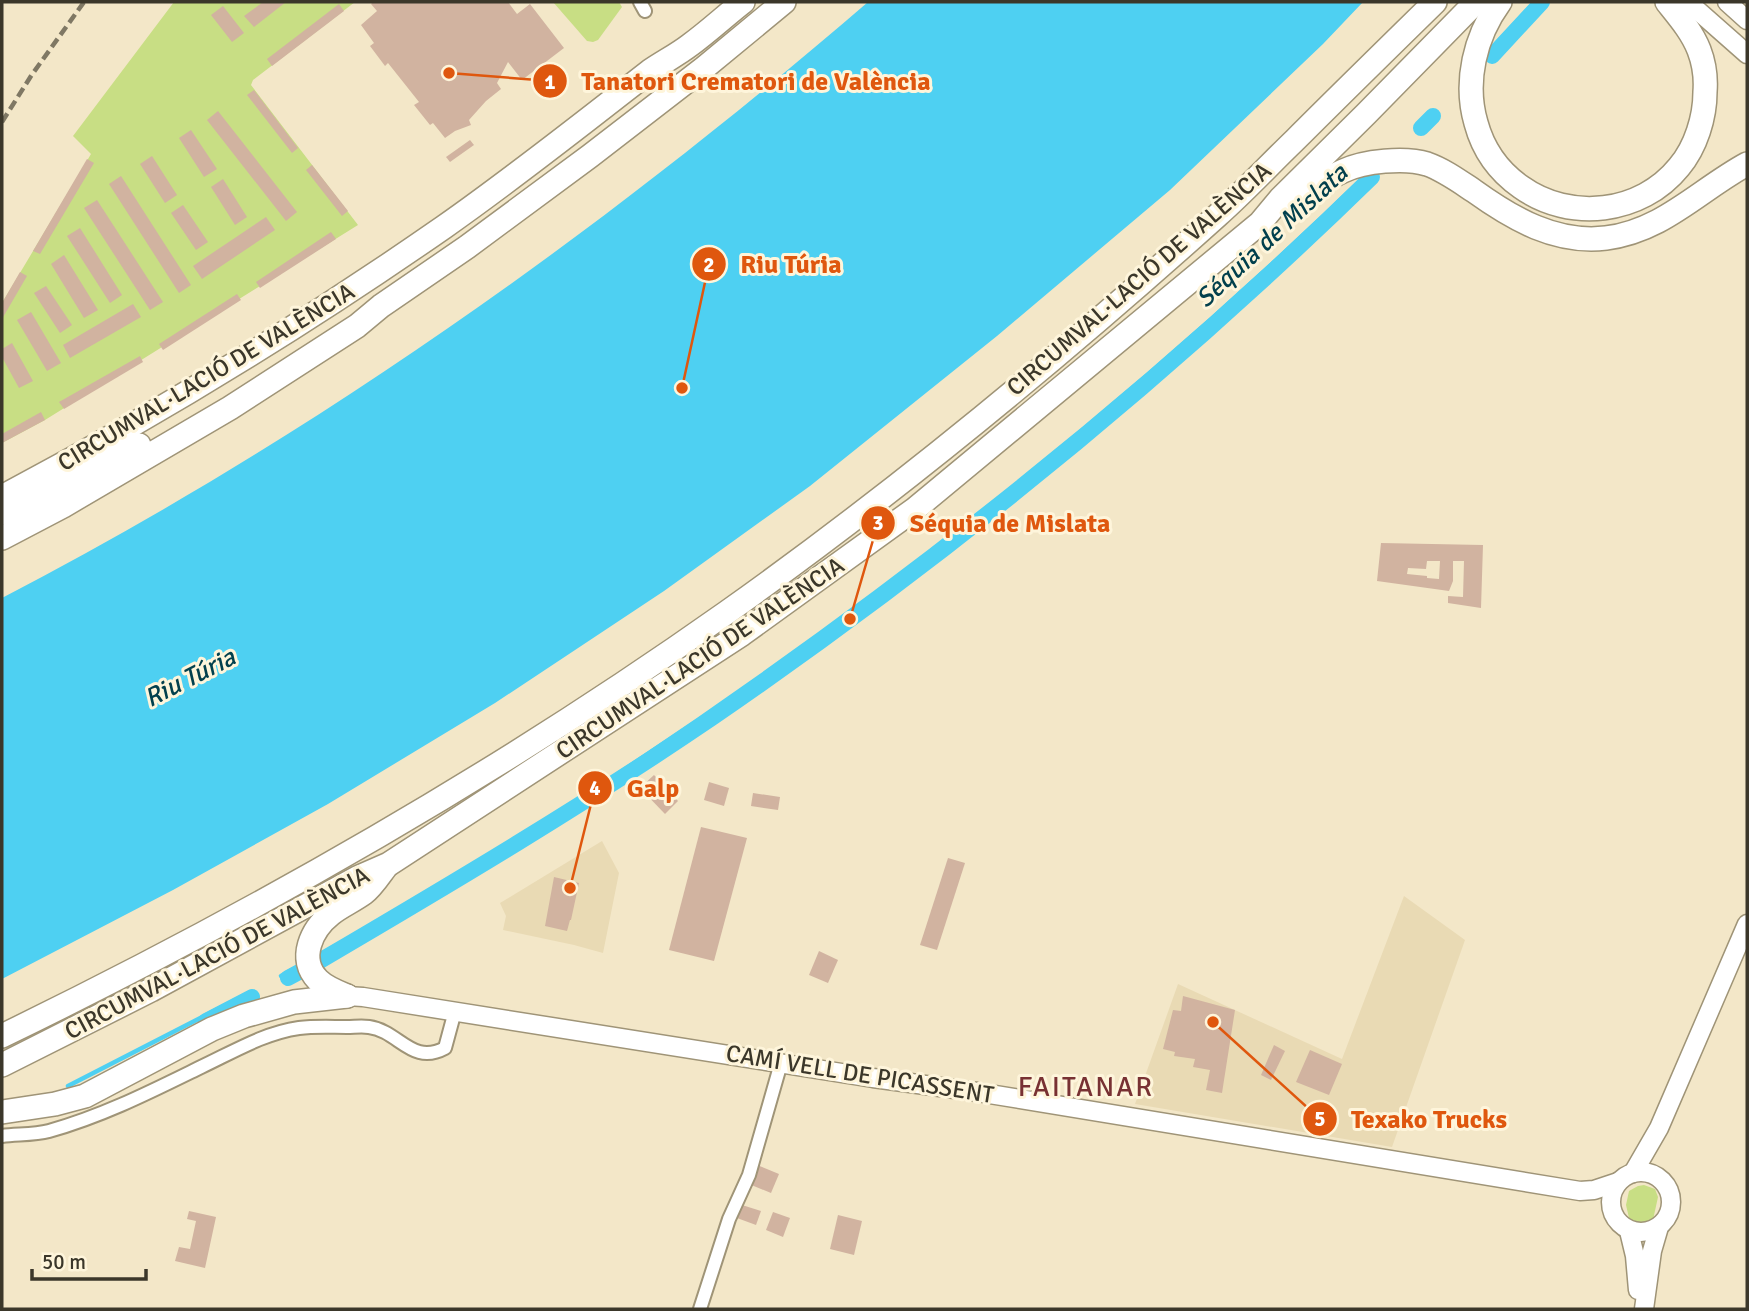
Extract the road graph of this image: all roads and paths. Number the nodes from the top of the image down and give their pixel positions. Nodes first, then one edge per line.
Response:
1 (723, 2) edge
2 (743, 2) edge
3 (784, 2) edge
4 (1435, 2) edge
5 (1476, 2) edge
6 (1500, 2) edge
7 (1667, 2) edge
8 (1688, 2) edge
9 (1727, 2) edge
10 (1747, 19) edge
11 (1747, 54) edge
12 (665, 60) junction
13 (1747, 164) edge
14 (1260, 223) junction
15 (381, 306) junction
16 (2, 496) edge
17 (2, 513) edge
18 (2, 538) edge
19 (389, 864) junction
20 (1747, 924) edge
21 (151, 990) junction
22 (347, 996) junction
23 (455, 1011) junction
24 (2, 1036) edge
25 (2, 1053) edge
26 (782, 1063) junction
27 (2, 1065) edge
28 (2, 1112) edge
29 (2, 1136) edge
30 (1634, 1176) junction
31 (1580, 1191) junction
32 (1613, 1215) junction
33 (1659, 1227) junction
34 (1629, 1231) junction
35 (700, 1309) edge
36 (1642, 1309) edge

1 - 12 highway
2 - 12 highway, CIRCUMVAL·LACIÓ DE VALÈNCIA
3 - 15 highway, CIRCUMVAL·LACIÓ DE VALÈNCIA
4 - 24 highway, CIRCUMVAL·LACIÓ DE VALÈNCIA
5 - 14 highway, CIRCUMVAL·LACIÓ DE VALÈNCIA
6 - 7 highway
8 - 11 street
9 - 10 street
12 - 16 highway, CIRCUMVAL·LACIÓ DE VALÈNCIA
13 - 14 highway
14 - 19 highway, CIRCUMVAL·LACIÓ DE VALÈNCIA
15 - 17 highway
15 - 18 highway, CIRCUMVAL·LACIÓ DE VALÈNCIA
19 - 21 highway, CIRCUMVAL·LACIÓ DE VALÈNCIA
19 - 22 highway
20 - 30 street
21 - 25 highway
21 - 27 highway, CIRCUMVAL·LACIÓ DE VALÈNCIA
22 - 23 street, CAMÍ VELL DE PICASSENT
22 - 28 highway
23 - 26 street, CAMÍ VELL DE PICASSENT
23 - 29 street
26 - 31 street, CAMÍ VELL DE PICASSENT
26 - 35 street
30 - 31 street, CAMÍ VELL DE PICASSENT
30 - 32 street
30 - 33 street
31 - 32 street, CAMÍ VELL DE PICASSENT
32 - 34 street
33 - 34 street
33 - 36 street
34 - 36 street

